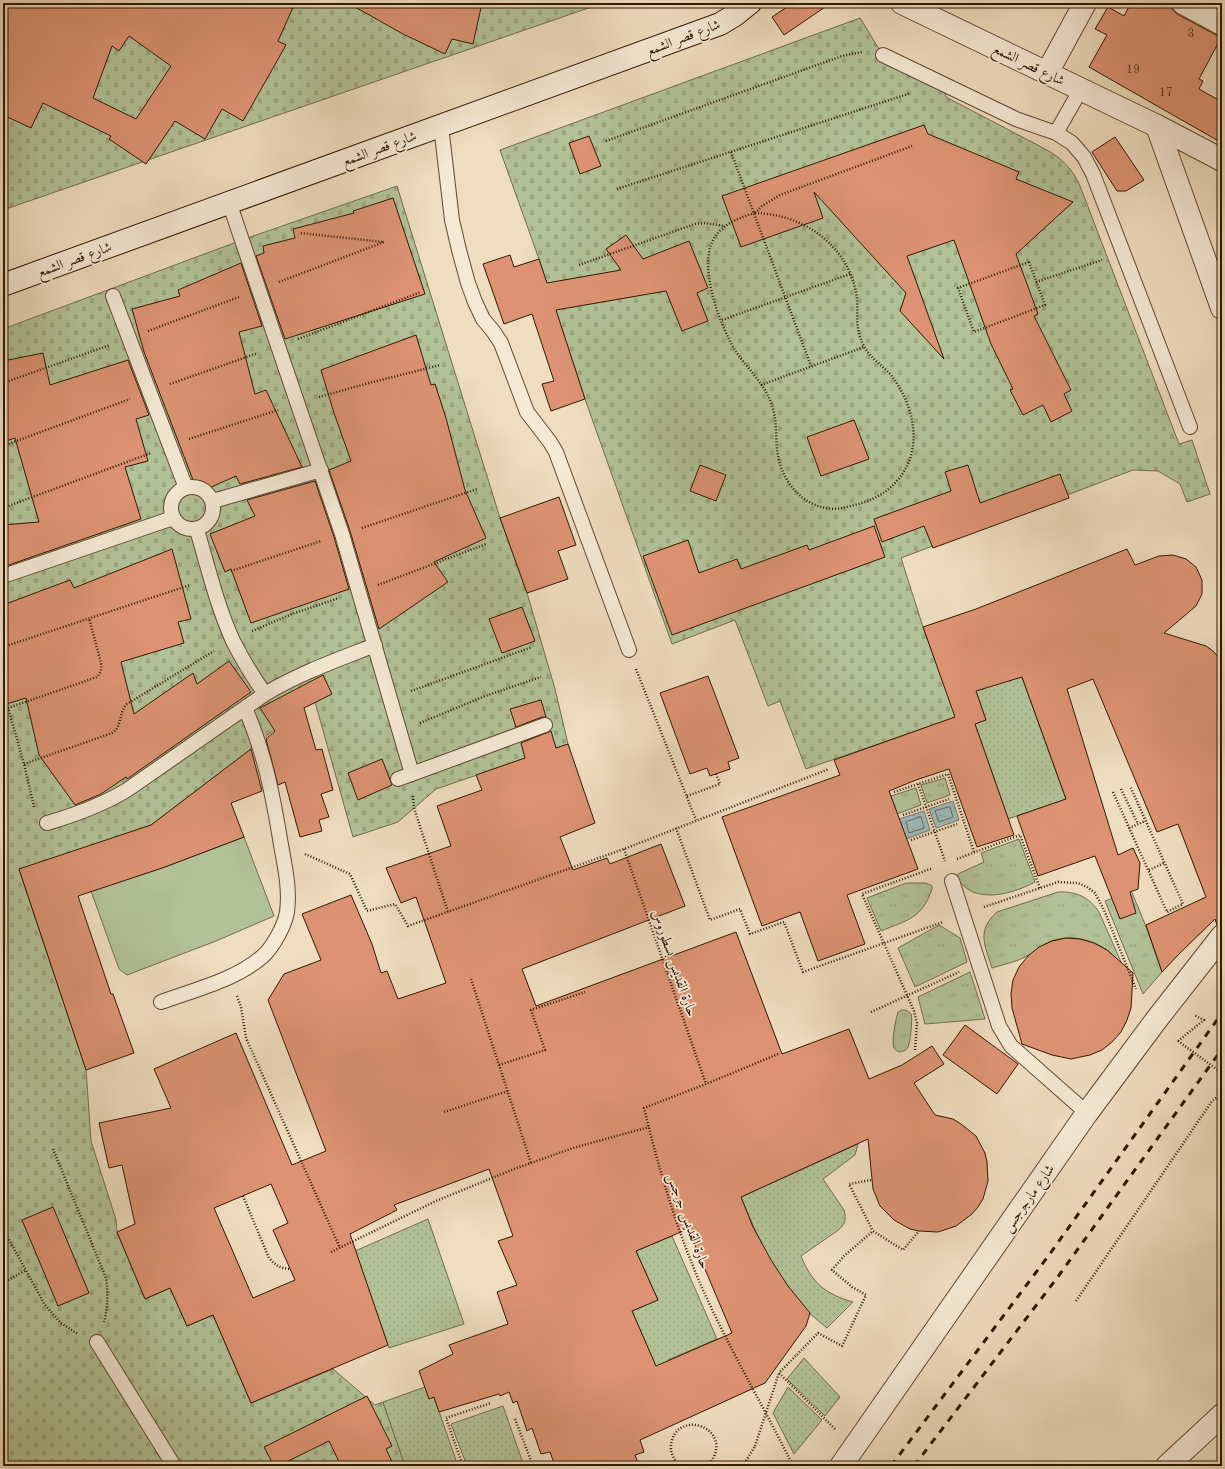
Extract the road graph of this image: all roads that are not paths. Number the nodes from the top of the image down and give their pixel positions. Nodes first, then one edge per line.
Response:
1 (750, 3) edge
2 (902, 3) edge
3 (1085, 3) edge
4 (1183, 3) edge
5 (1222, 24) edge
6 (883, 55) road end
7 (1048, 73) junction
8 (1081, 89) junction
9 (441, 126) junction
10 (1156, 126) junction
11 (1056, 133) junction
12 (1222, 160) edge
13 (229, 202) junction
14 (3, 285) edge
15 (112, 296) dead end
16 (1222, 308) edge
17 (1190, 427) dead end
18 (321, 470) junction
19 (186, 488) junction
20 (212, 501) junction
21 (173, 518) junction
22 (197, 530) junction
23 (3, 576) edge
24 (375, 645) junction
25 (629, 650) dead end
26 (265, 694) junction
27 (245, 708) junction
28 (545, 725) dead end
29 (412, 774) junction
30 (398, 779) dead end
31 (47, 823) road end
32 (952, 881) dead end
33 (1222, 936) edge
34 (161, 1002) dead end
35 (1087, 1113) junction
36 (97, 1342) road end
37 (1222, 1415) edge
38 (174, 1466) edge
39 (841, 1466) edge
40 (1167, 1466) edge

1 - 9 street, شارع قصر الشمع
2 - 7 street, شارع قصر الشمع
3 - 7 street
4 - 5 street
6 - 11 lane
7 - 8 street, شارع قصر الشمع
8 - 10 street, شارع قصر الشمع
8 - 11 lane
9 - 13 street, شارع قصر الشمع
9 - 25 lane
10 - 12 street, شارع قصر الشمع
10 - 16 street
11 - 17 lane
13 - 14 street, شارع قصر الشمع
13 - 18 lane
15 - 19 lane
18 - 20 lane
18 - 24 lane
19 - 20 lane
19 - 21 lane
20 - 22 lane
21 - 22 lane
21 - 23 lane
22 - 26 lane
24 - 26 lane
24 - 29 lane
26 - 27 lane
27 - 31 lane
27 - 34 lane
28 - 29 lane
29 - 30 lane
32 - 35 lane
33 - 35 street, شارع مارجرجس
35 - 39 street, شارع مارجرجس
36 - 38 lane
37 - 40 street

